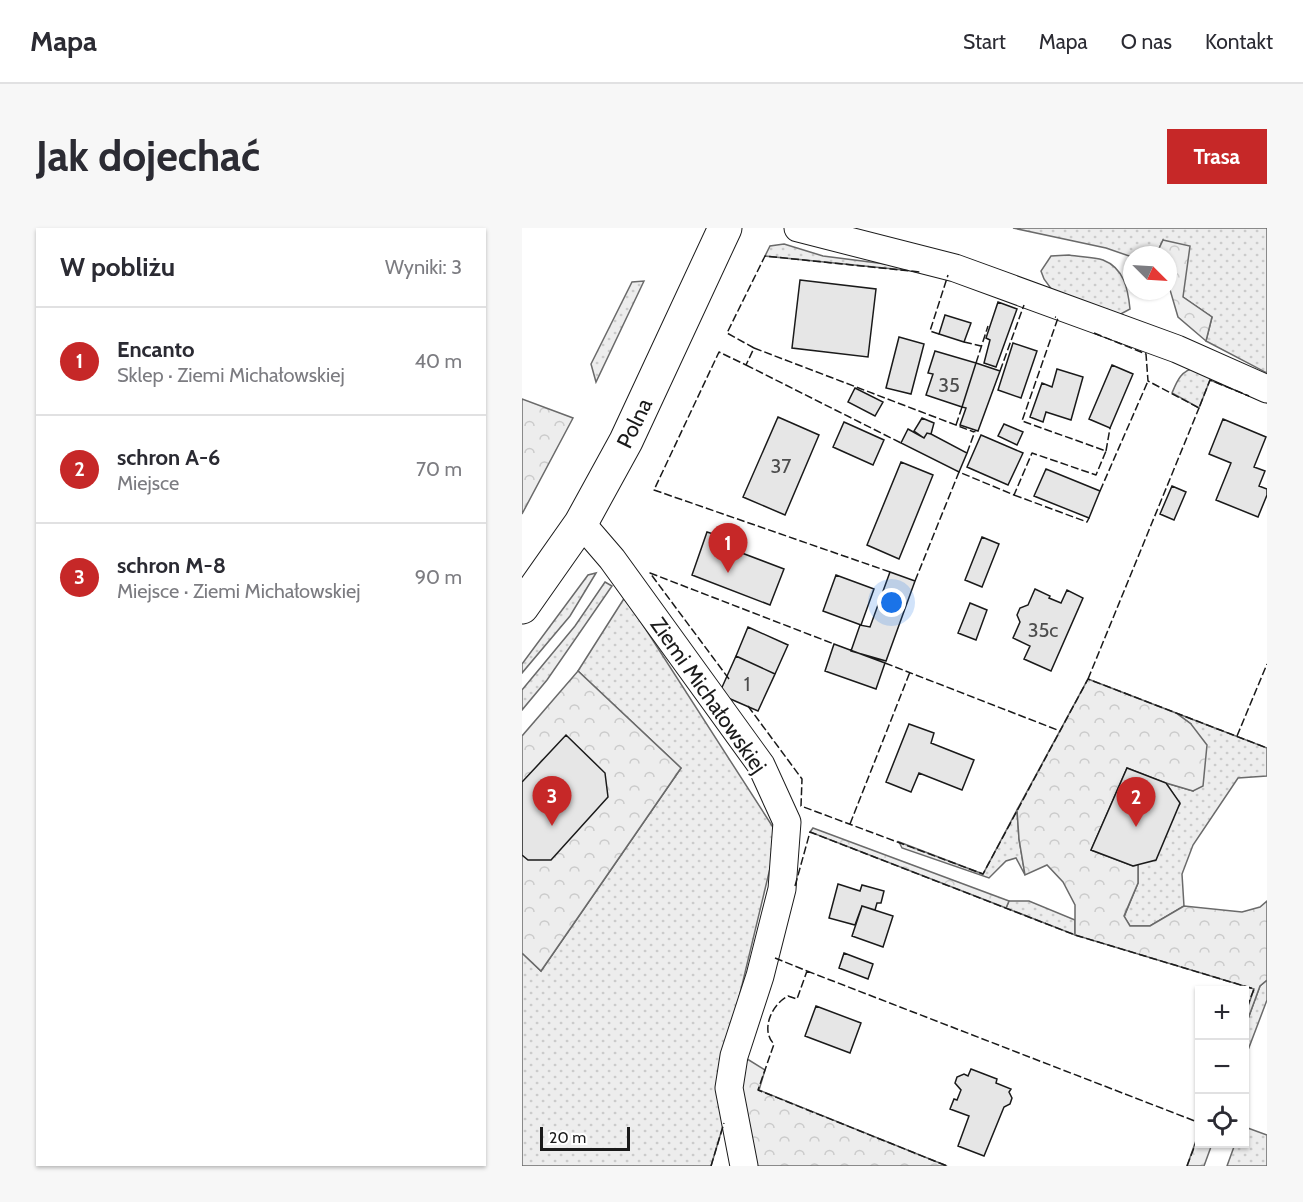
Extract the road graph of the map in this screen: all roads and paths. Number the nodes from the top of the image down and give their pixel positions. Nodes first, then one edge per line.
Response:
1 (725, 228) edge
2 (798, 228) edge
3 (1267, 389) edge
4 (581, 522) junction
5 (522, 607) edge
6 (744, 1166) edge

1 - 4 street, Polna
2 - 3 street
4 - 5 street, Polna
4 - 6 street, Ziemi Michałowskiej

